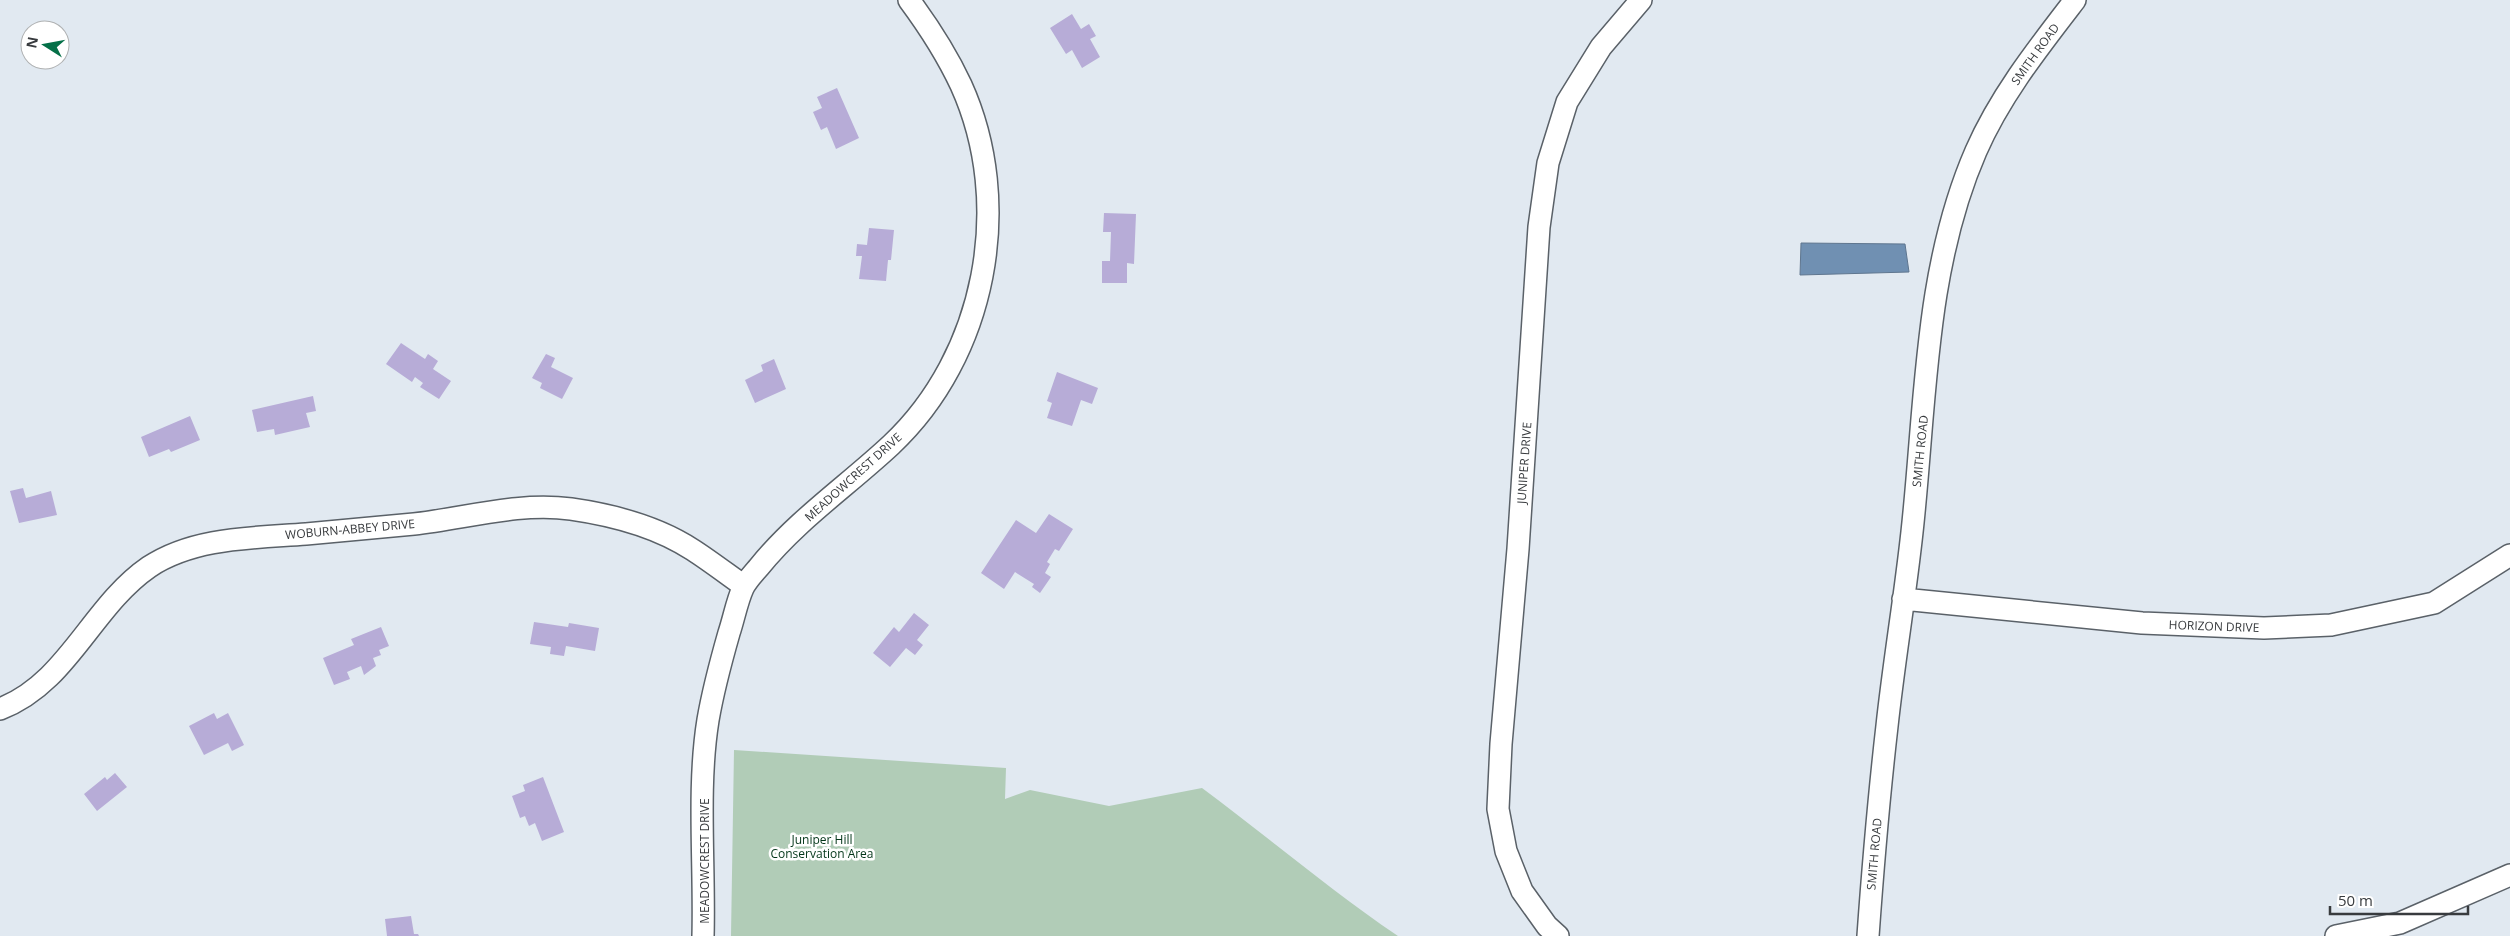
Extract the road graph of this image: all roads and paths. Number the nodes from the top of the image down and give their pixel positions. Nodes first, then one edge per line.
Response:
1 (909, 0) edge
2 (1641, 0) edge
3 (2075, 0) edge
4 (2510, 555) edge
5 (744, 586) junction
6 (1903, 599) junction
7 (0, 709) edge
8 (2510, 875) edge
9 (703, 936) edge
10 (1558, 936) edge
11 (1868, 936) edge
12 (2336, 936) edge

1 - 5 street, MEADOWCREST DRIVE
2 - 10 street, JUNIPER DRIVE
3 - 6 street, SMITH ROAD
4 - 6 street, HORIZON DRIVE
5 - 7 street, WOBURN-ABBEY DRIVE
5 - 9 street, MEADOWCREST DRIVE
6 - 11 street, SMITH ROAD
8 - 12 street

